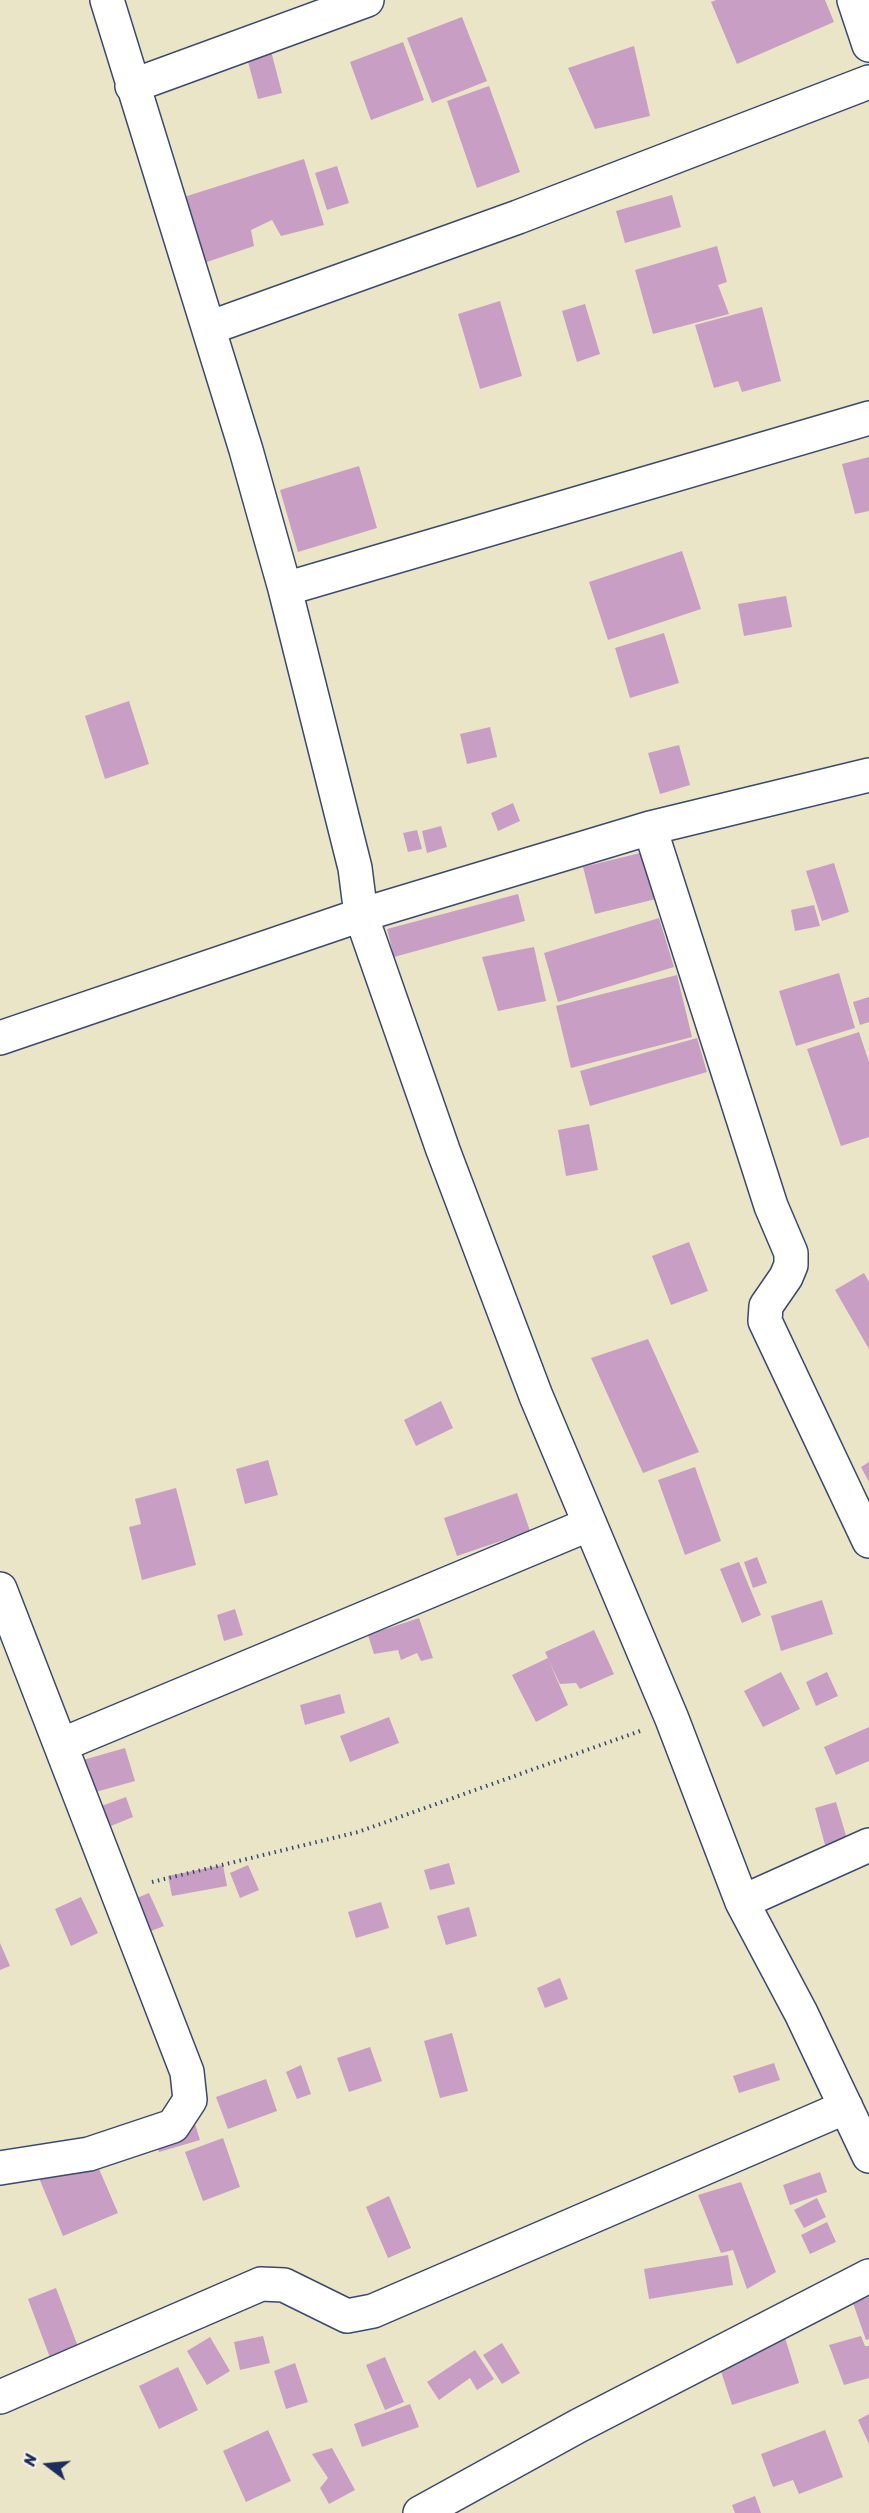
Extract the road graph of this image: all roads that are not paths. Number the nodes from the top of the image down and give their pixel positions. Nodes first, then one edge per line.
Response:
1 (107, 0) edge
2 (368, 0) edge
3 (854, 0) edge
4 (869, 45) edge
5 (869, 82) edge
6 (132, 86) junction
7 (209, 328) junction
8 (869, 418) edge
9 (285, 589) junction
10 (869, 775) edge
11 (650, 828) junction
12 (362, 915) junction
13 (0, 1038) edge
14 (590, 1524) junction
15 (869, 1541) edge
16 (0, 1589) edge
17 (61, 1745) junction
18 (869, 1845) edge
19 (742, 1902) junction
20 (846, 2108) junction
21 (867, 2147) edge
22 (0, 2168) edge
23 (869, 2276) edge
24 (0, 2397) edge
25 (420, 2513) edge

1 - 6 street
2 - 6 street
3 - 4 street
5 - 7 street
6 - 7 street
7 - 9 street
8 - 9 street
9 - 12 street
10 - 11 street
11 - 12 street
11 - 15 street
12 - 13 street
12 - 14 street
14 - 17 street
14 - 19 street
16 - 17 street
17 - 22 street
18 - 19 street
19 - 20 street
20 - 21 street
20 - 24 street
23 - 25 street

